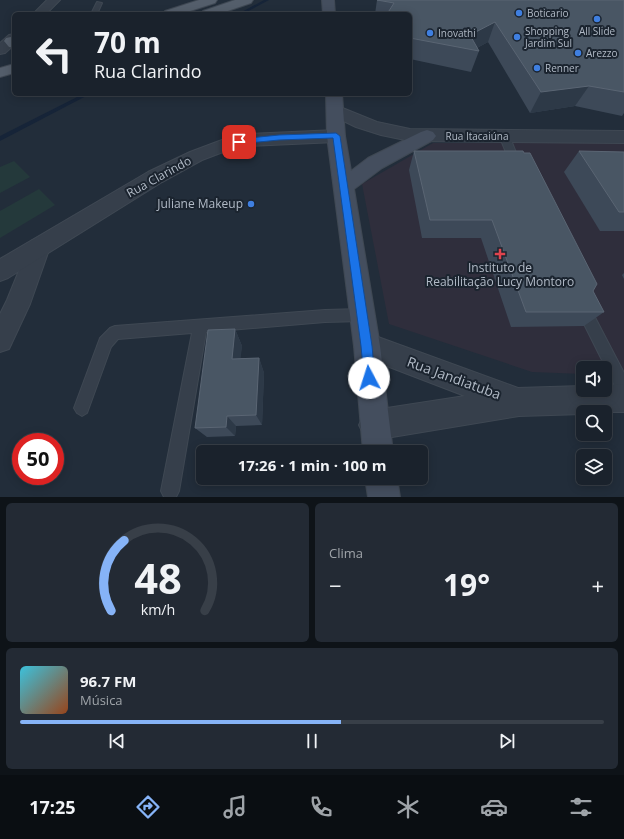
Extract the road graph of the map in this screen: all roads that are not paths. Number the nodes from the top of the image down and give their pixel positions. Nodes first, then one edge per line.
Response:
1 (54, 0) edge
2 (211, 0) edge
3 (247, 0) edge
4 (328, 0) edge
5 (99, 3) dead end
6 (41, 12) edge
7 (95, 12) edge
8 (175, 12) edge
9 (213, 12) edge
10 (329, 12) edge
11 (12, 42) edge
12 (0, 50) edge
13 (12, 69) edge
14 (0, 73) edge
15 (12, 82) edge
16 (0, 86) edge
17 (335, 102) edge
18 (504, 135) junction
19 (336, 136) junction
20 (427, 136) junction
21 (624, 137) edge
22 (517, 168) edge
23 (344, 186) junction
24 (39, 247) junction
25 (0, 272) edge
26 (582, 306) edge
27 (362, 315) junction
28 (200, 326) junction
29 (0, 340) edge
30 (366, 346) junction
31 (624, 389) edge
32 (624, 398) edge
33 (519, 402) junction
34 (82, 408) dead end
35 (376, 438) edge
36 (382, 485) edge
37 (170, 491) dead end
38 (384, 497) edge

1 - 6 street
2 - 8 main road
3 - 9 main road
4 - 10 main road
5 - 7 lane
11 - 12 street
13 - 14 main road
15 - 16 main road
17 - 19 main road
17 - 20 street, Rua Itacaiúna
18 - 20 street, Rua Itacaiúna
18 - 21 street, Rua Itacaiúna
18 - 22 lane
19 - 23 main road
19 - 24 street, Rua Clarindo
20 - 23 main road
23 - 27 main road
24 - 25 street, Rua Clarindo
24 - 29 street
26 - 31 lane
27 - 28 lane
27 - 30 main road
28 - 34 lane
28 - 37 lane
30 - 33 street, Rua Jandiatuba
30 - 35 main road
32 - 33 street, Rua Jandiatuba
33 - 35 street, Rua Jandiatuba
36 - 38 main road

